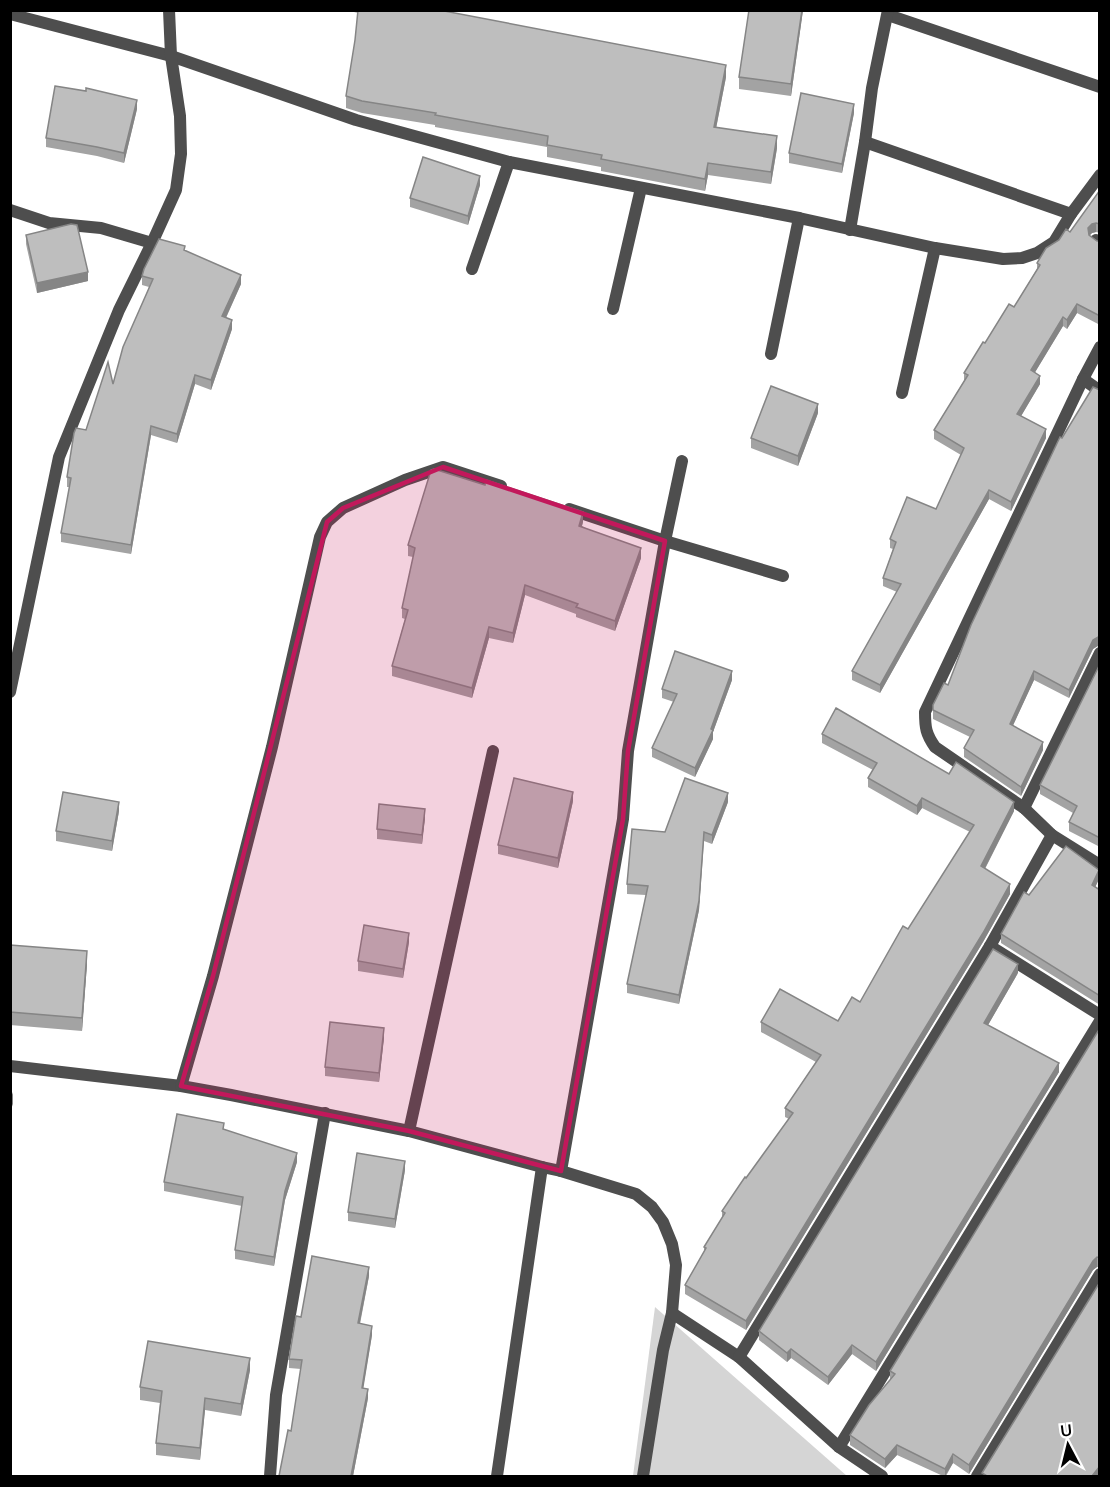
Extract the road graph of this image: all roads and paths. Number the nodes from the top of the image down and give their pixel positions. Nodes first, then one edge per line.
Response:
1 (169, 10) edge
2 (888, 13) edge
3 (10, 14) edge
4 (171, 56) junction
5 (1100, 87) edge
6 (865, 142) junction
7 (509, 162) junction
8 (1100, 175) edge
9 (641, 188) junction
10 (10, 210) edge
11 (1071, 214) junction
12 (799, 218) junction
13 (850, 230) junction
14 (152, 243) junction
15 (935, 248) junction
16 (472, 270) dead end
17 (613, 309) dead end
18 (1100, 347) edge
19 (771, 354) dead end
20 (1083, 379) junction
21 (1100, 391) edge
22 (902, 393) dead end
23 (682, 461) dead end
24 (509, 489) edge
25 (554, 504) edge
26 (665, 541) junction
27 (783, 576) dead end
28 (1100, 653) edge
29 (14, 656) edge
30 (10, 692) edge
31 (494, 751) dead end
32 (1024, 808) junction
33 (1052, 835) junction
34 (1100, 865) edge
35 (990, 946) junction
36 (1100, 1015) edge
37 (1100, 1021) edge
38 (10, 1066) edge
39 (181, 1086) junction
40 (325, 1113) junction
41 (409, 1131) junction
42 (542, 1167) junction
43 (561, 1171) junction
44 (1100, 1274) edge
45 (672, 1313) junction
46 (739, 1357) junction
47 (838, 1447) junction
48 (270, 1476) edge
49 (497, 1476) edge
50 (643, 1476) edge
51 (882, 1476) edge
52 (977, 1476) edge

1 - 4 street
2 - 5 street
2 - 6 street
3 - 4 street
4 - 7 street
4 - 14 street
6 - 11 street
6 - 13 street
7 - 9 street
7 - 16 street
8 - 11 street
9 - 12 street
9 - 17 street
10 - 14 street
11 - 15 street
12 - 13 street
12 - 19 street
13 - 15 street
14 - 29 street
15 - 22 street
18 - 20 street
20 - 21 street
20 - 32 street
23 - 26 street
24 - 39 street
25 - 26 street
26 - 27 street
26 - 43 street
28 - 32 street
29 - 30 street
31 - 41 street
32 - 33 street
33 - 34 street
33 - 35 street
35 - 36 street
35 - 46 street
37 - 47 street
38 - 39 street
39 - 40 street
40 - 41 street
40 - 48 street
41 - 42 street
42 - 43 street
42 - 49 street
43 - 45 street
44 - 52 street
45 - 46 street
45 - 50 street
46 - 47 street
47 - 51 street

